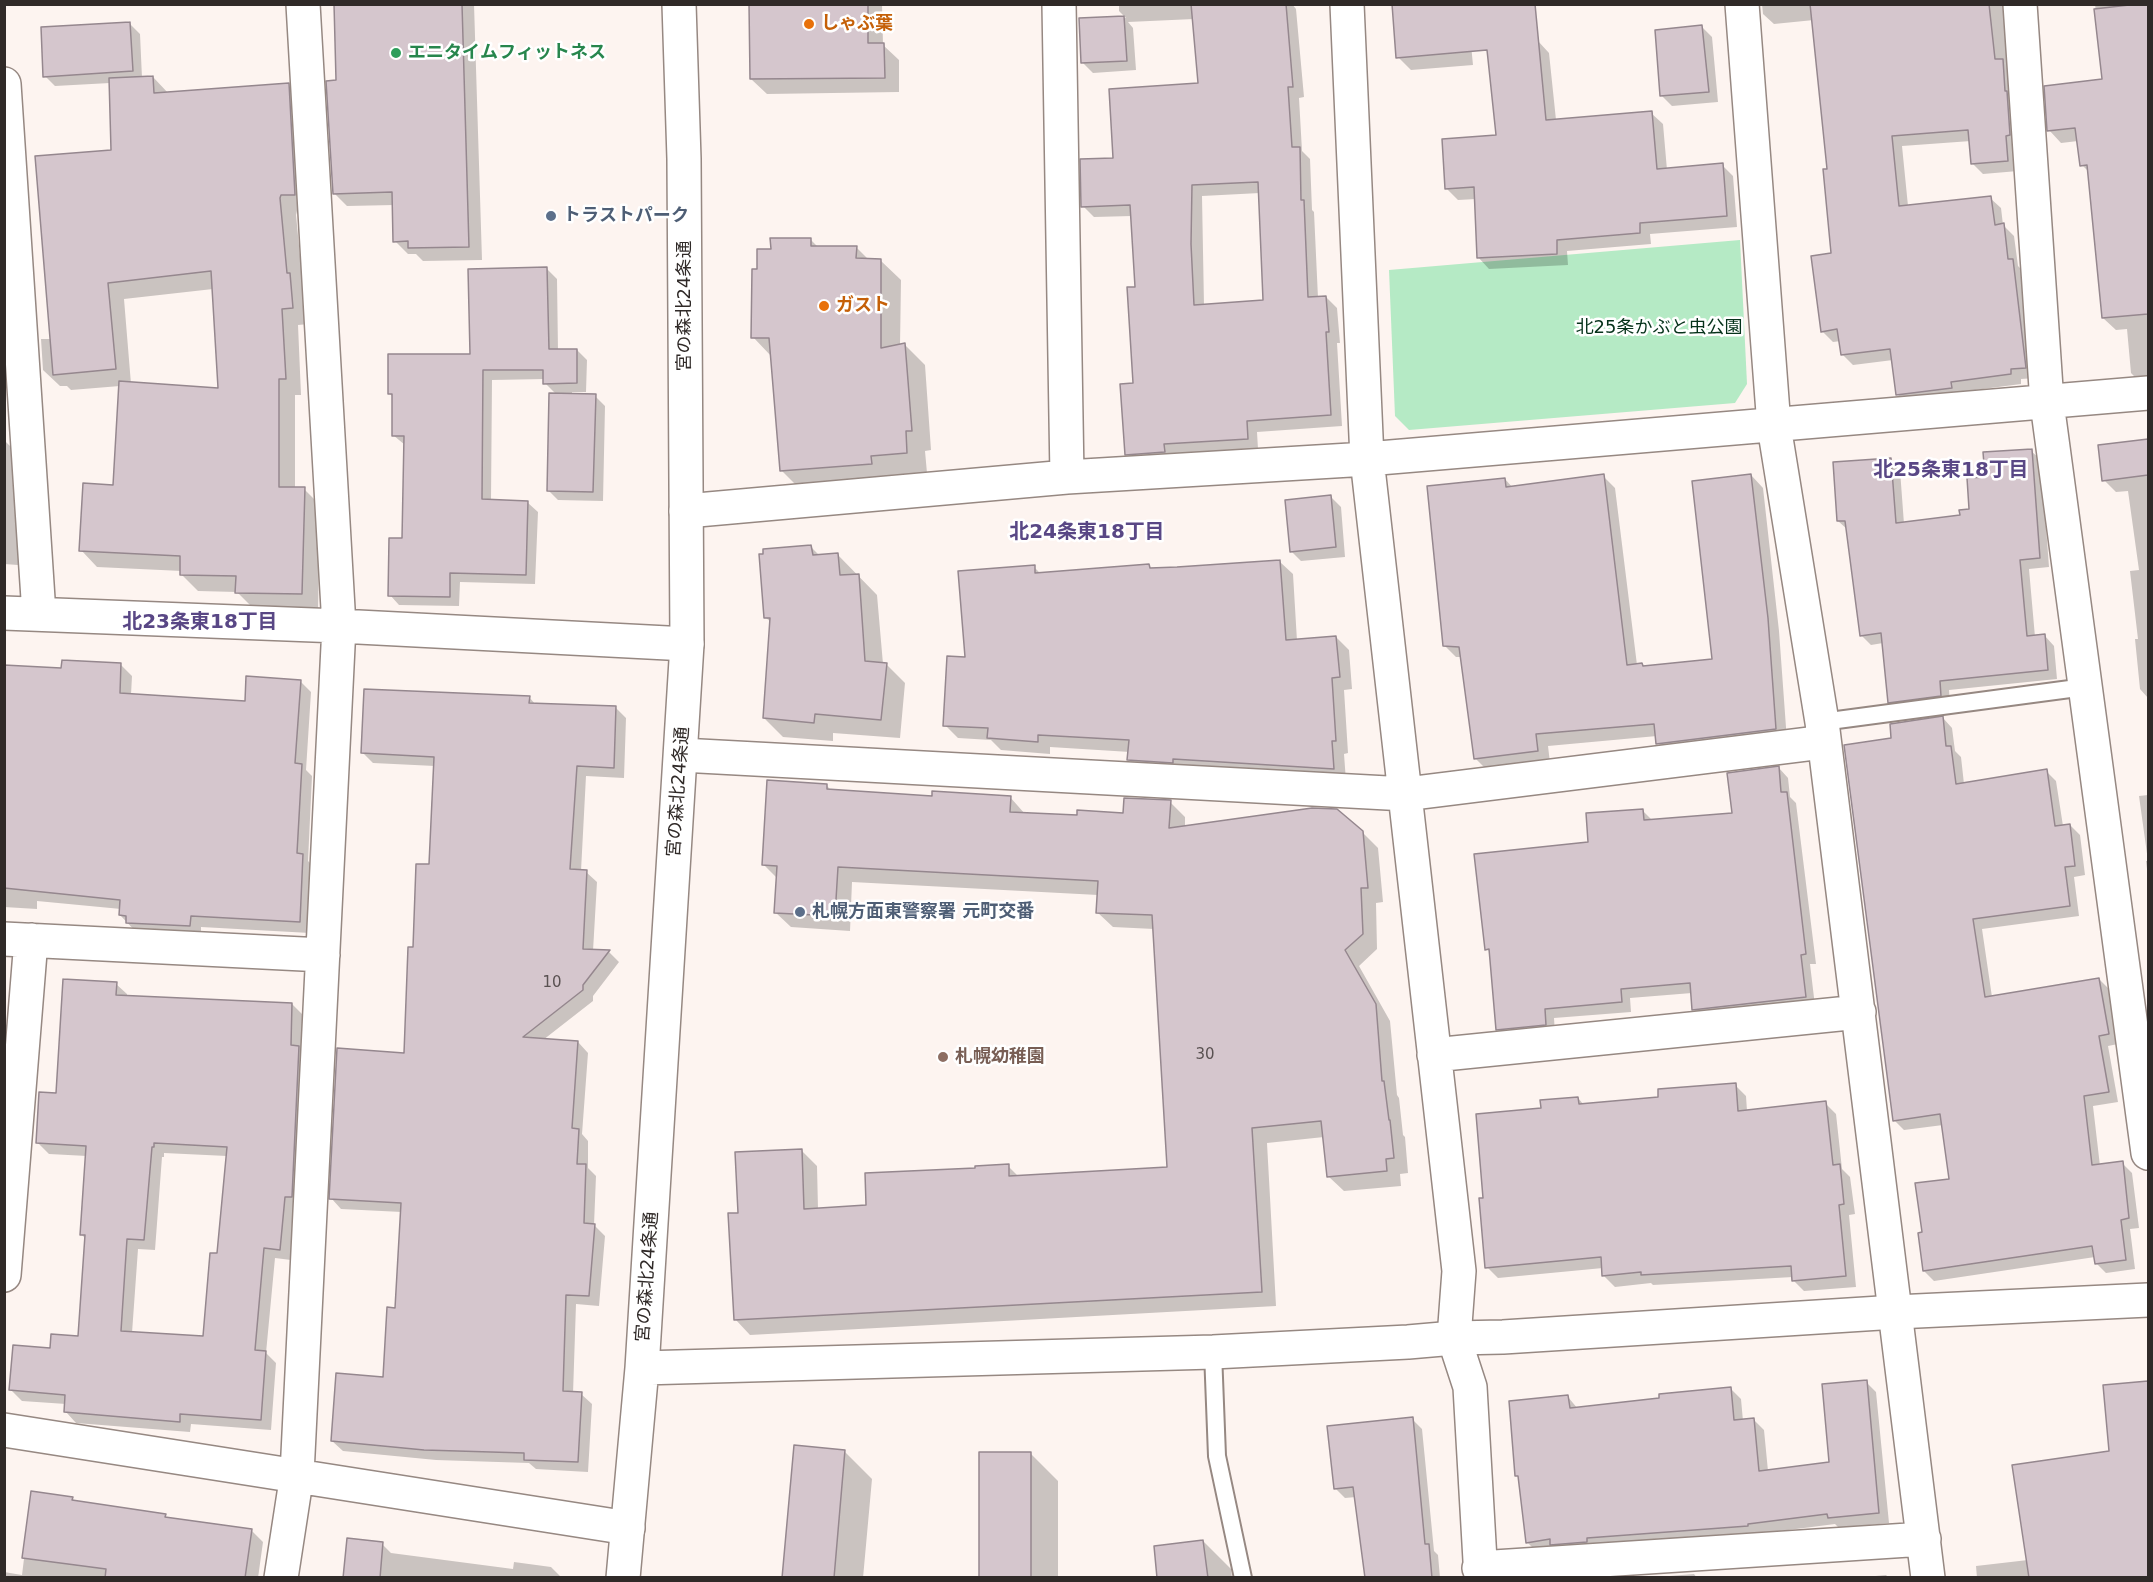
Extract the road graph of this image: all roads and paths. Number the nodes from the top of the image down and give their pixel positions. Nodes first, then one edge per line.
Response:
1 (303, 4) edge
2 (679, 4) edge
3 (1059, 4) edge
4 (1347, 4) edge
5 (1742, 4) edge
6 (2020, 4) edge
7 (4, 84) edge
8 (2148, 393) edge
9 (2047, 403) junction
10 (1774, 426) junction
11 (1367, 459) junction
12 (1067, 477) junction
13 (686, 511) junction
14 (4, 613) edge
15 (39, 614) junction
16 (339, 626) junction
17 (687, 644) junction
18 (2085, 687) junction
19 (1823, 732) junction
20 (681, 755) junction
21 (1406, 794) junction
22 (17, 940) edge
23 (323, 955) junction
24 (1859, 1011) junction
25 (1434, 1055) junction
26 (2148, 1154) edge
27 (4, 1275) edge
28 (2148, 1300) edge
29 (1896, 1312) junction
30 (1454, 1338) junction
31 (1213, 1352) junction
32 (642, 1368) junction
33 (4, 1430) edge
34 (297, 1474) junction
35 (628, 1528) junction
36 (1924, 1539) junction
37 (1480, 1573) edge
38 (281, 1578) edge
39 (623, 1578) edge
40 (1243, 1578) edge
41 (1928, 1578) edge

1 - 16 street
2 - 13 street, 宮の森北24条通
3 - 12 street
4 - 11 street
5 - 10 street
6 - 9 street
7 - 15 street
8 - 9 street
9 - 10 street
9 - 18 street
10 - 11 street
10 - 19 street
11 - 12 street
11 - 21 street
12 - 13 street
13 - 17 street, 宮の森北24条通
14 - 15 street
15 - 16 street
16 - 17 street
16 - 23 street
17 - 20 street, 宮の森北24条通
18 - 19 lane
18 - 26 street
19 - 21 street
19 - 24 street
20 - 21 street
20 - 32 street, 宮の森北24条通
21 - 25 street
22 - 23 street
22 - 27 street
23 - 34 street
24 - 25 street
24 - 29 street
25 - 30 street
28 - 29 street
29 - 30 street
29 - 36 street
30 - 31 street
30 - 37 street
31 - 32 street
31 - 40 lane
32 - 35 street, 宮の森北24条通
33 - 34 street
34 - 35 street
34 - 38 street
35 - 39 street, 宮の森北24条通
36 - 37 street
36 - 41 street

